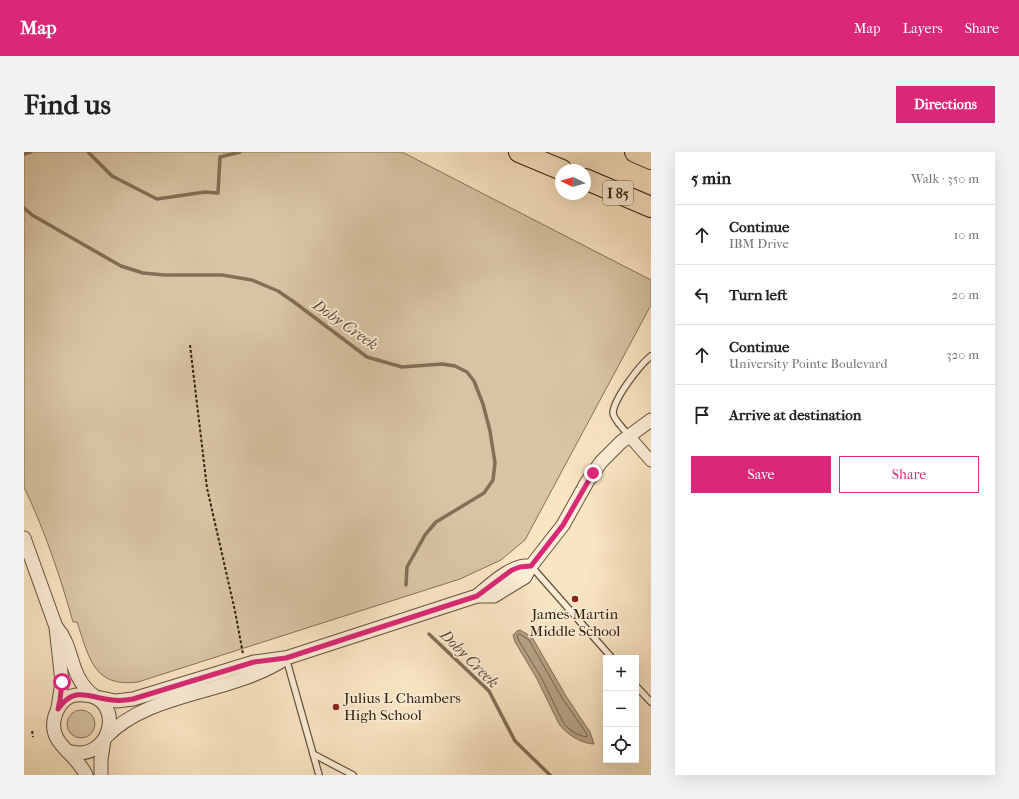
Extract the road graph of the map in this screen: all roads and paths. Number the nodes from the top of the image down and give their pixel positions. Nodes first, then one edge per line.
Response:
1 (519, 152) edge
2 (635, 152) edge
3 (651, 158) edge
4 (555, 167) edge
5 (591, 182) edge
6 (651, 207) edge
7 (190, 345) dead end
8 (651, 356) edge
9 (651, 420) edge
10 (629, 436) junction
11 (651, 461) edge
12 (24, 538) edge
13 (531, 566) junction
14 (56, 627) junction
15 (609, 655) edge
16 (286, 658) junction
17 (246, 664) junction
18 (639, 689) edge
19 (95, 697) junction
20 (651, 702) edge
21 (58, 709) junction
22 (32, 731) dead end
23 (33, 737) dead end
24 (105, 739) junction
25 (67, 751) junction
26 (313, 754) junction
27 (86, 775) edge
28 (101, 775) edge
29 (319, 775) edge
30 (353, 775) edge

1 - 4 highway
2 - 3 highway
5 - 6 highway, I 85
7 - 17 path
8 - 10 lane
9 - 10 street
10 - 11 street
10 - 13 street
12 - 14 street
13 - 15 lane
13 - 16 street
14 - 19 street
14 - 21 street
16 - 17 street
16 - 24 street
16 - 26 lane
17 - 19 street
18 - 20 lane
19 - 21 street
19 - 24 street
21 - 25 street
22 - 23 path
24 - 25 street
24 - 28 street
25 - 27 street
26 - 29 lane
26 - 30 lane

